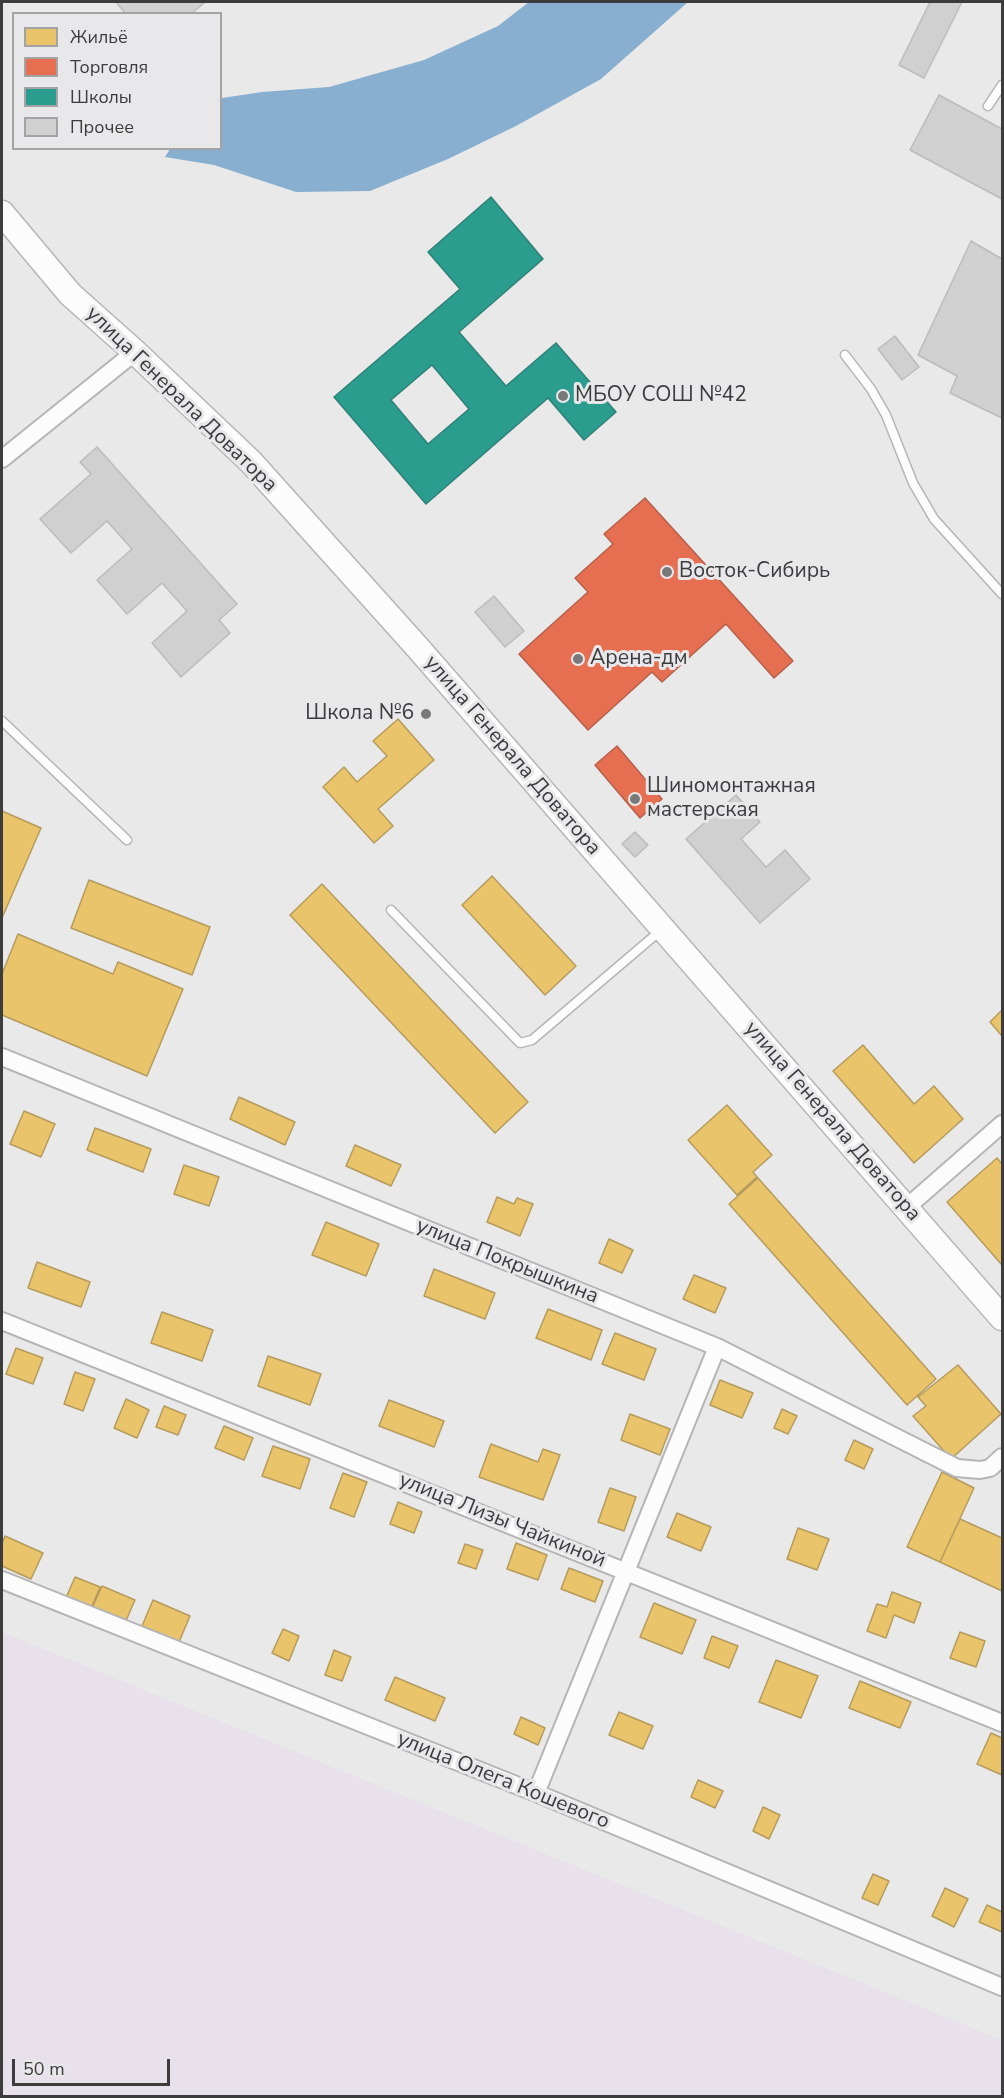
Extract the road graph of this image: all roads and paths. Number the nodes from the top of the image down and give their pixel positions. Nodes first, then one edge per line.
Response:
1 (1002, 85) edge
2 (988, 106) dead end
3 (2, 213) edge
4 (135, 352) junction
5 (845, 355) dead end
6 (2, 459) edge
7 (1002, 594) edge
8 (2, 721) edge
9 (127, 840) dead end
10 (391, 910) dead end
11 (663, 929) junction
12 (2, 1058) edge
13 (1002, 1124) edge
14 (906, 1208) junction
15 (1002, 1318) edge
16 (2, 1321) edge
17 (717, 1347) junction
18 (1002, 1457) edge
19 (626, 1571) junction
20 (2, 1580) edge
21 (1002, 1723) edge
22 (536, 1793) junction
23 (1002, 1987) edge

1 - 2 lane
3 - 4 street, улица Генерала Доватора
4 - 6 street
4 - 11 street, улица Генерала Доватора
5 - 7 lane
8 - 9 lane
10 - 11 lane
11 - 14 street, улица Генерала Доватора
12 - 17 street, улица Покрышкина
13 - 14 street
14 - 15 street, улица Генерала Доватора
16 - 19 street, улица Лизы Чайкиной
17 - 18 street, улица Покрышкина
17 - 19 street
19 - 21 street, улица Лизы Чайкиной
19 - 22 street
20 - 22 street, улица Олега Кошевого
22 - 23 street, улица Олега Кошевого

